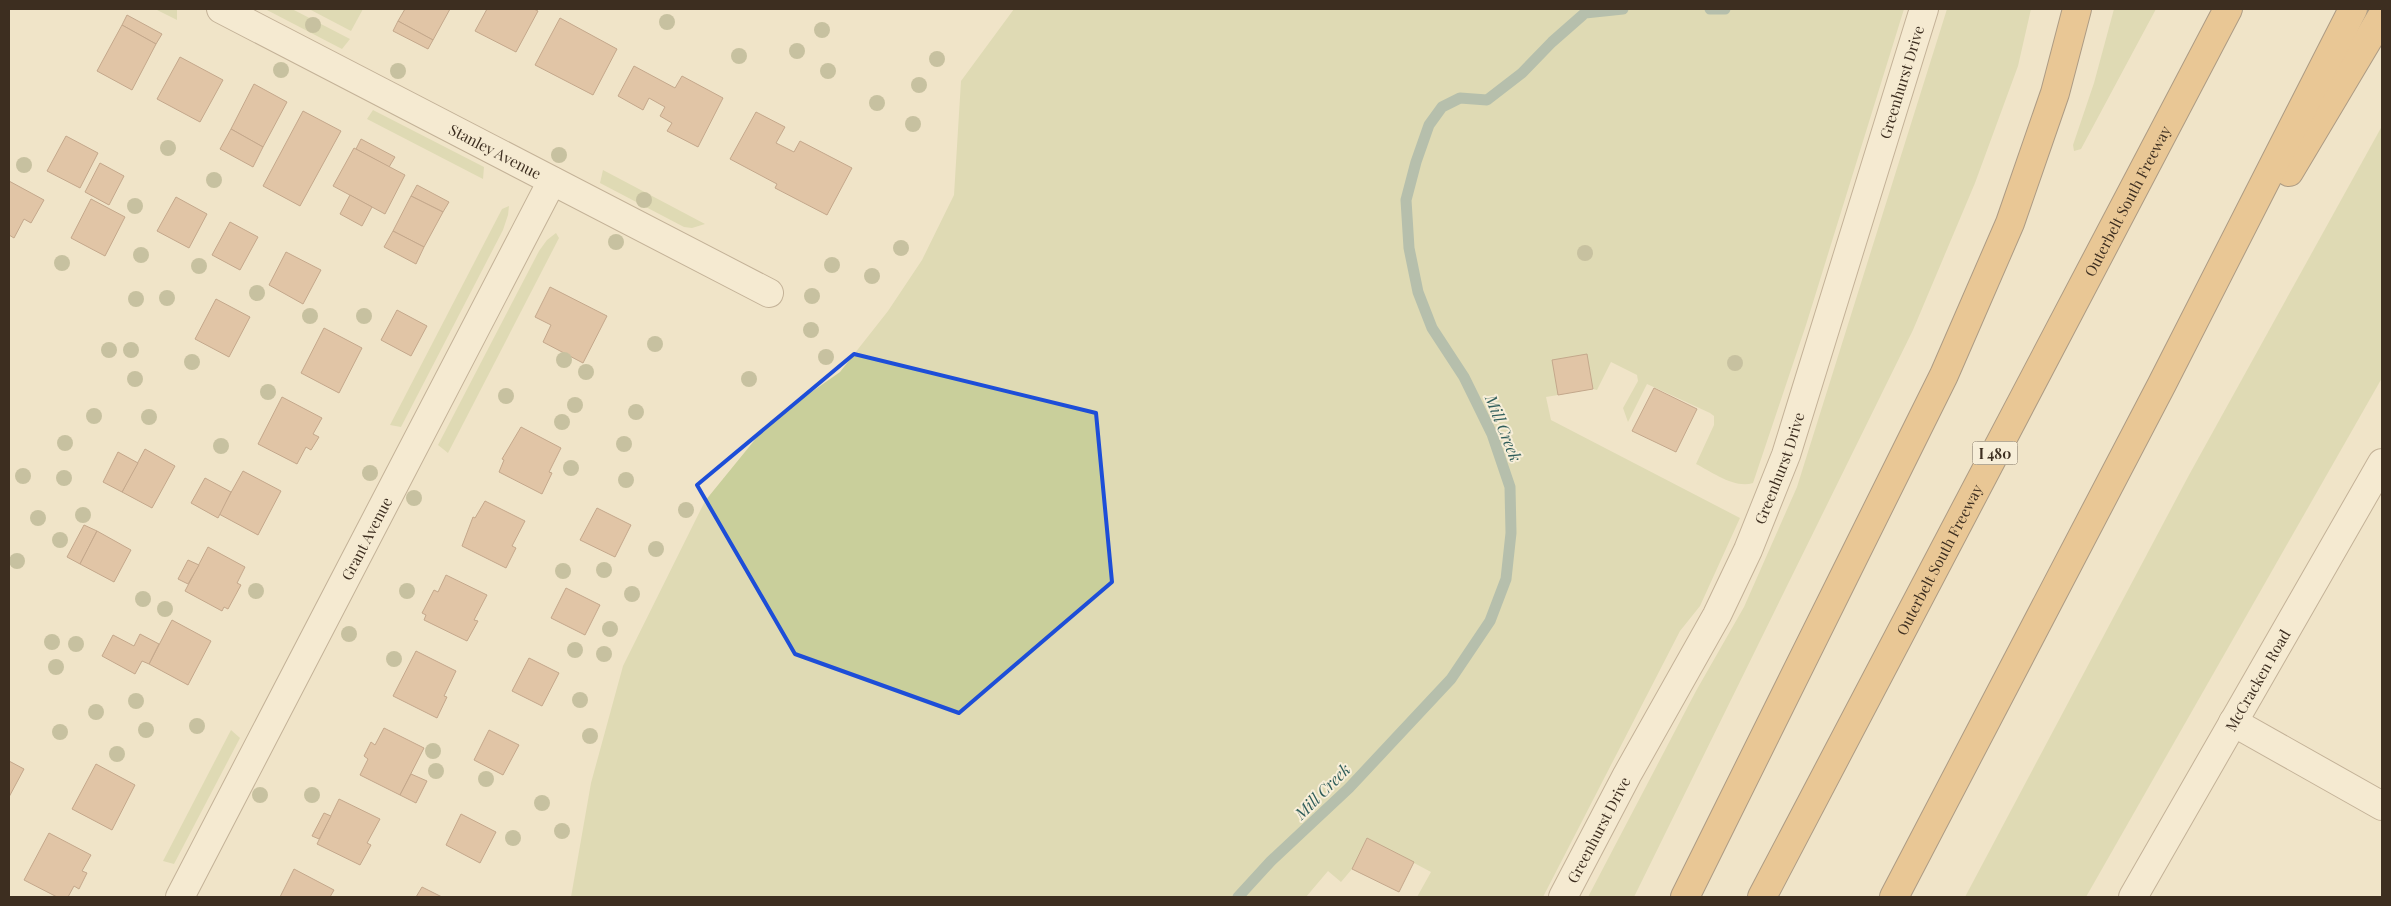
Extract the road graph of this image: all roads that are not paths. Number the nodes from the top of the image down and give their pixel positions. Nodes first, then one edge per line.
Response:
1 (221, 9) edge
2 (1924, 9) edge
3 (2077, 9) edge
4 (2228, 9) edge
5 (2353, 9) edge
6 (2382, 16) edge
7 (552, 180) junction
8 (769, 292) dead end
9 (2162, 384) junction
10 (2382, 463) edge
11 (2233, 722) junction
12 (2382, 806) edge
13 (180, 897) edge
14 (1563, 897) edge
15 (1685, 897) edge
16 (1762, 897) edge
17 (1894, 897) edge
18 (2133, 897) edge

1 - 7 street, Stanley Avenue
2 - 14 street, Greenhurst Drive
3 - 15 highway
4 - 16 highway, Outerbelt South Freeway / I 480
5 - 9 highway
6 - 9 highway
7 - 8 street, Stanley Avenue
7 - 13 street, Grant Avenue
9 - 17 highway
10 - 11 street, McCracken Road
11 - 12 street
11 - 18 street, McCracken Road

